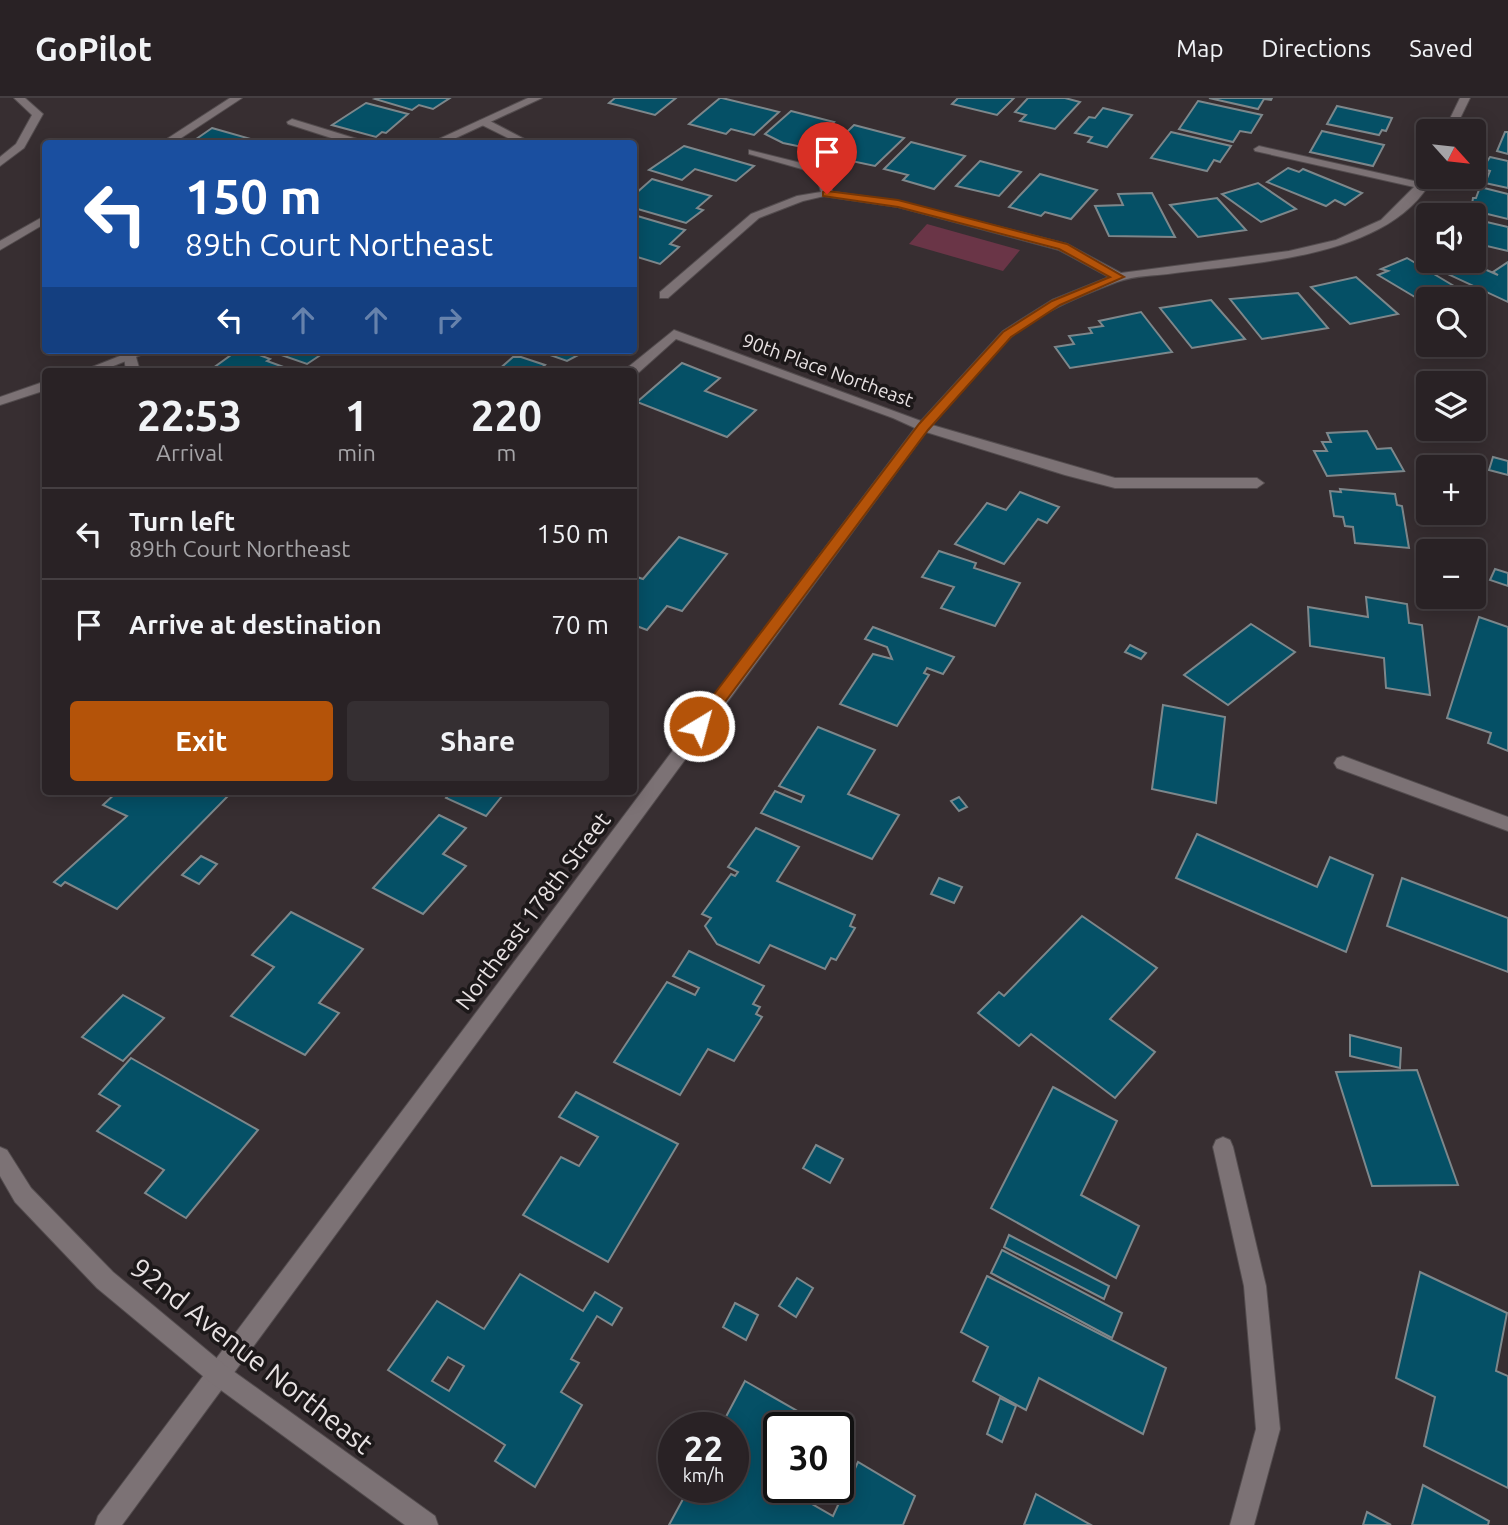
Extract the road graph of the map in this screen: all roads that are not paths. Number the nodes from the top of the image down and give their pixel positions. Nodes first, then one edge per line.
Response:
1 (19, 98) edge
2 (237, 98) edge
3 (537, 98) edge
4 (1465, 98) edge
5 (1455, 119) edge
6 (292, 122) dead end
7 (484, 122) junction
8 (170, 140) edge
9 (350, 140) edge
10 (442, 140) edge
11 (521, 140) edge
12 (1259, 149) dead end
13 (753, 152) dead end
14 (0, 163) edge
15 (1416, 179) edge
16 (1417, 189) edge
17 (827, 194) junction
18 (42, 220) edge
19 (0, 246) edge
20 (1119, 277) junction
21 (664, 295) dead end
22 (132, 364) edge
23 (107, 368) edge
24 (635, 368) edge
25 (42, 386) edge
26 (0, 401) edge
27 (923, 427) junction
28 (1257, 482) dead end
29 (1343, 763) dead end
30 (1508, 824) edge
31 (1223, 1147) dead end
32 (0, 1157) edge
33 (218, 1374) junction
34 (107, 1525) edge
35 (426, 1525) edge
36 (1242, 1525) edge

1 - 14 street
2 - 8 street
3 - 7 street
4 - 5 street
6 - 9 street
7 - 10 street
7 - 11 street
12 - 15 street
13 - 17 street
16 - 20 street, Northeast 178th Street
17 - 20 street
17 - 21 street
18 - 19 street
20 - 27 street, Northeast 178th Street
22 - 23 street
24 - 27 street, 90th Place Northeast
25 - 26 street
27 - 28 street, 90th Place Northeast
27 - 33 street, Northeast 178th Street
29 - 30 street
31 - 36 street
32 - 33 street, 92nd Avenue Northeast
33 - 34 street, Northeast 178th Street
33 - 35 street, 92nd Avenue Northeast

